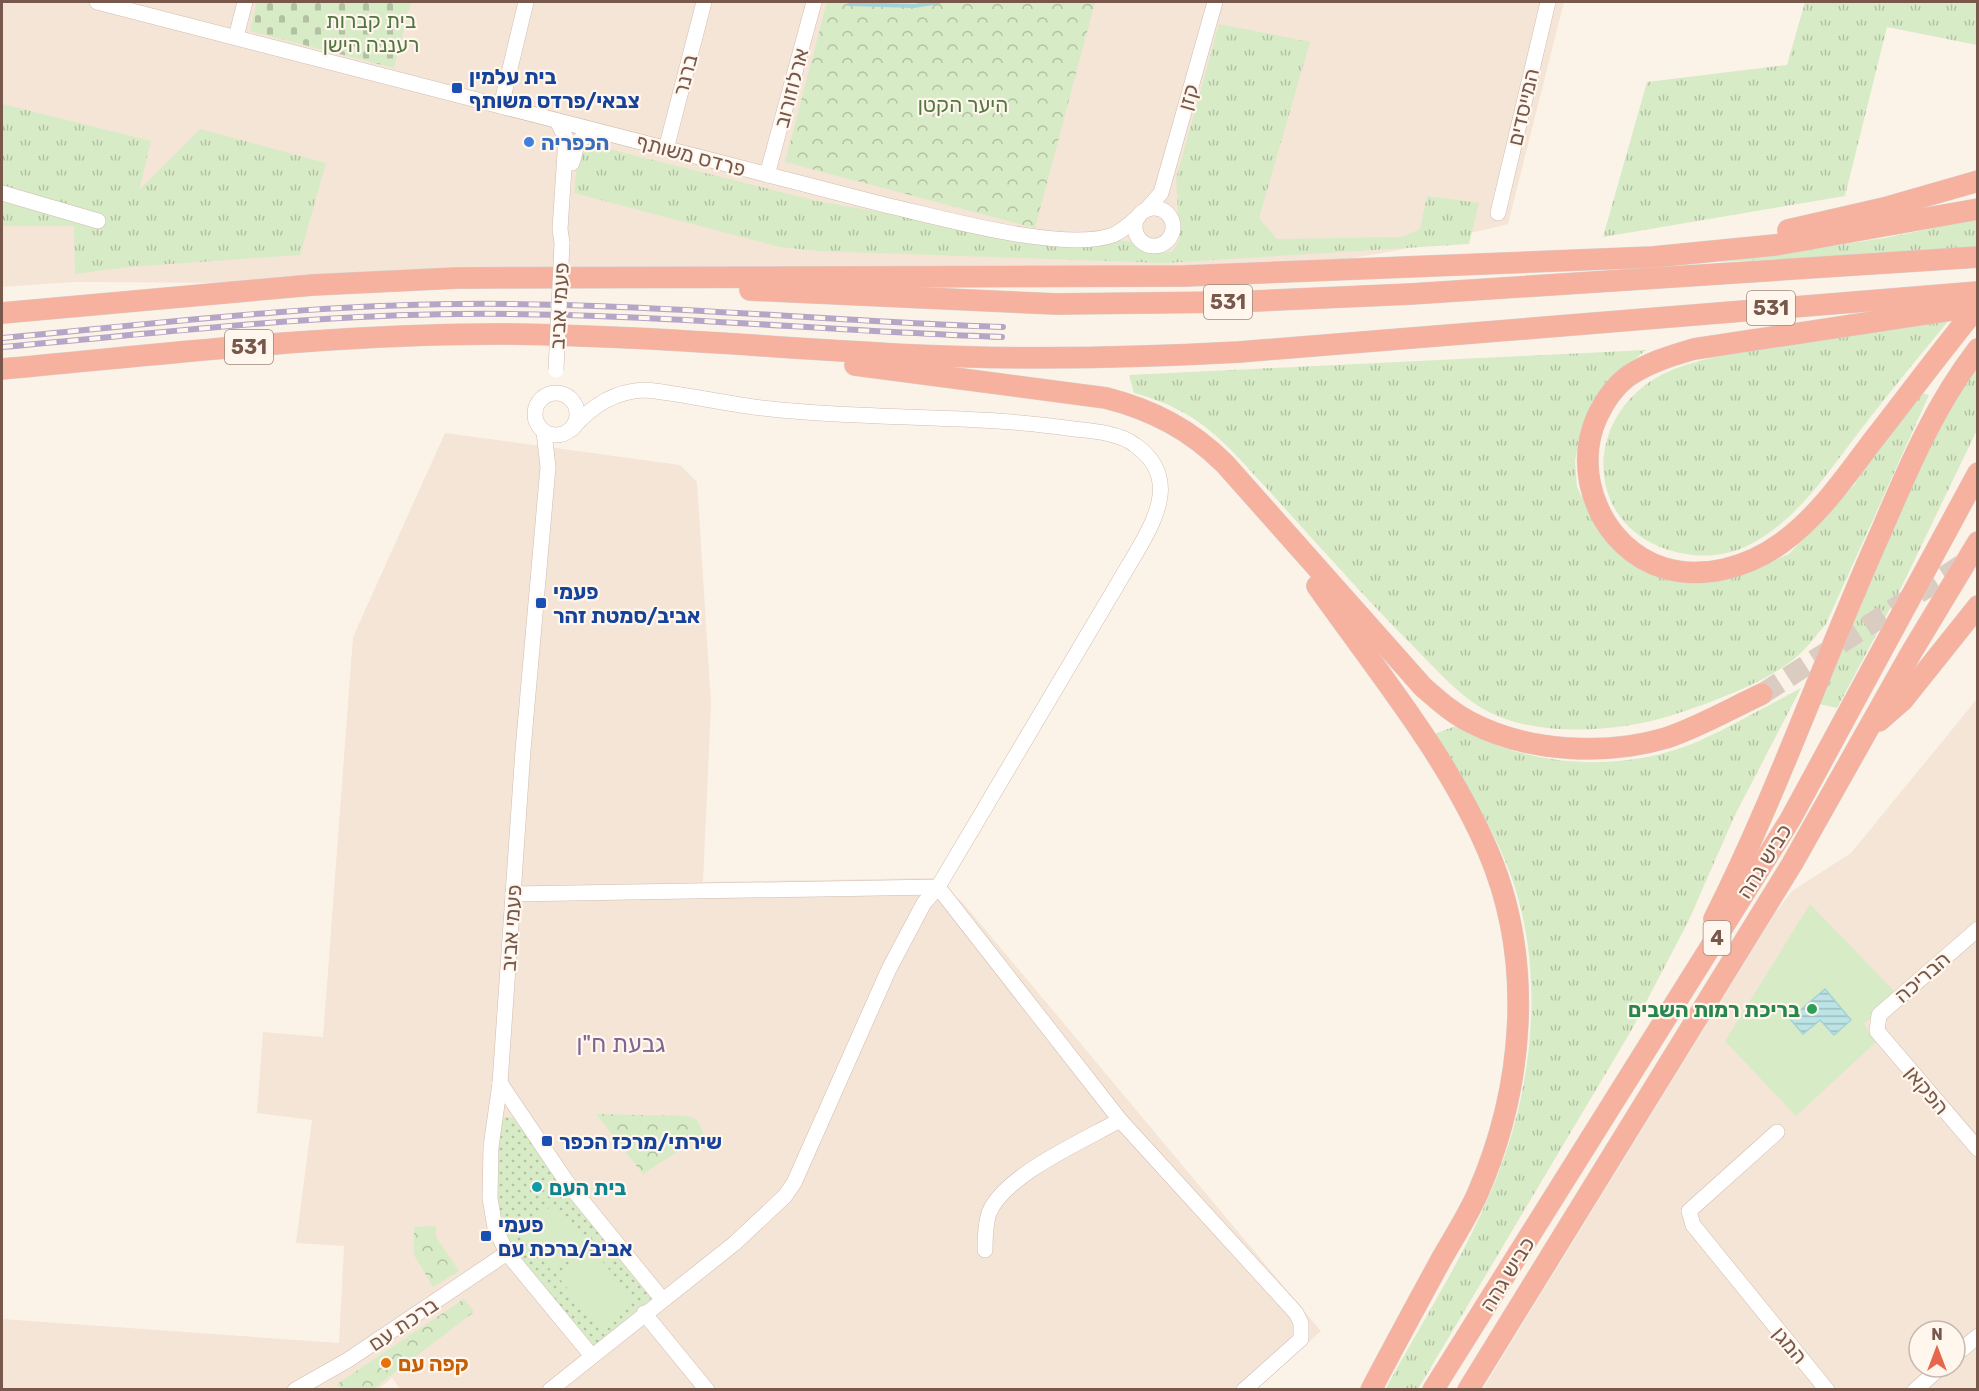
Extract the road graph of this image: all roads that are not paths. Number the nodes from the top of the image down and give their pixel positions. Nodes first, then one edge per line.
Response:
1 (97, 2) edge
2 (245, 2) edge
3 (526, 2) edge
4 (704, 2) edge
5 (814, 2) edge
6 (1215, 2) edge
7 (1548, 2) edge
8 (236, 37) junction
9 (501, 106) junction
10 (557, 121) junction
11 (596, 130) junction
12 (666, 148) junction
13 (767, 175) junction
14 (1977, 181) edge
15 (2, 193) edge
16 (1161, 193) junction
17 (1977, 209) edge
18 (1142, 213) junction
19 (1167, 213) junction
20 (1498, 213) dead end
21 (98, 221) dead end
22 (1113, 234) junction
23 (1140, 239) junction
24 (562, 243) junction
25 (1977, 256) edge
26 (1571, 261) junction
27 (528, 278) junction
28 (1977, 292) edge
29 (1977, 306) edge
30 (2, 311) edge
31 (498, 334) junction
32 (1977, 349) edge
33 (2, 370) edge
34 (556, 370) junction
35 (546, 394) junction
36 (569, 397) junction
37 (605, 400) junction
38 (568, 431) junction
39 (544, 432) junction
40 (548, 467) junction
41 (1977, 473) edge
42 (1248, 490) junction
43 (1977, 542) edge
44 (1977, 606) edge
45 (1762, 694) tunnel mouth
46 (1868, 731) junction
47 (938, 887) junction
48 (513, 894) junction
49 (1977, 929) edge
50 (1877, 1031) joint
51 (1640, 1060) junction
52 (500, 1083) junction
53 (1120, 1120) junction
54 (1777, 1132) dead end
55 (1977, 1149) edge
56 (986, 1250) dead end
57 (507, 1253) junction
58 (662, 1299) junction
59 (644, 1313) junction
60 (592, 1356) junction
61 (1927, 1379) edge
62 (295, 1389) edge
63 (550, 1389) edge
64 (707, 1389) edge
65 (1244, 1389) edge
66 (1371, 1389) edge
67 (1433, 1389) edge
68 (1468, 1389) edge
69 (1827, 1389) edge
70 (1915, 1389) edge

1 - 8 street, פרדס משותף
2 - 8 street
3 - 9 street
4 - 12 street, ברנר
5 - 13 street, ארלוזורוב
6 - 16 street, קזן
7 - 20 street, המייסדים
8 - 9 street, פרדס משותף
9 - 10 street, פרדס משותף
10 - 11 street, פרדס משותף
10 - 24 street, פעמי אביב
11 - 12 street, פרדס משותף
11 - 24 street, פעמי אביב
12 - 13 street, פרדס משותף
13 - 22 street, פרדס משותף
14 - 26 highway
15 - 21 street
16 - 18 street, קזן
16 - 19 street
17 - 26 highway
18 - 19 street
18 - 22 street, פרדס משותף
18 - 23 street
19 - 23 street
22 - 23 street, פרדס משותף
24 - 34 street, פעמי אביב, bridge
25 - 27 highway, 531
26 - 27 highway
27 - 30 highway, 531
28 - 31 highway, 531
29 - 29 highway
31 - 33 highway, 531
31 - 42 highway
32 - 51 highway
34 - 35 street, פעמי אביב
34 - 36 street, פעמי אביב
35 - 36 street
35 - 39 street
36 - 37 street
36 - 38 street
37 - 38 street
37 - 47 street
38 - 39 street
38 - 40 street, פעמי אביב
39 - 40 street, פעמי אביב
40 - 48 street, פעמי אביב
41 - 51 highway, כביש גהה / 4
42 - 45 highway
42 - 66 highway
43 - 46 highway, כביש גהה / 4
44 - 46 highway
46 - 68 highway, כביש גהה / 4
47 - 48 street
47 - 53 street
47 - 58 street
48 - 52 street, פעמי אביב
49 - 50 street, הבריכה
50 - 55 street, הפקאן
51 - 67 highway, כביש גהה / 4
52 - 57 street, פעמי אביב
52 - 58 street
53 - 56 street
53 - 65 street
54 - 69 street, המגן
57 - 60 street, פעמי אביב
57 - 62 street, ברכת עם
58 - 59 street
59 - 60 street
59 - 64 street
60 - 63 street
61 - 70 street

